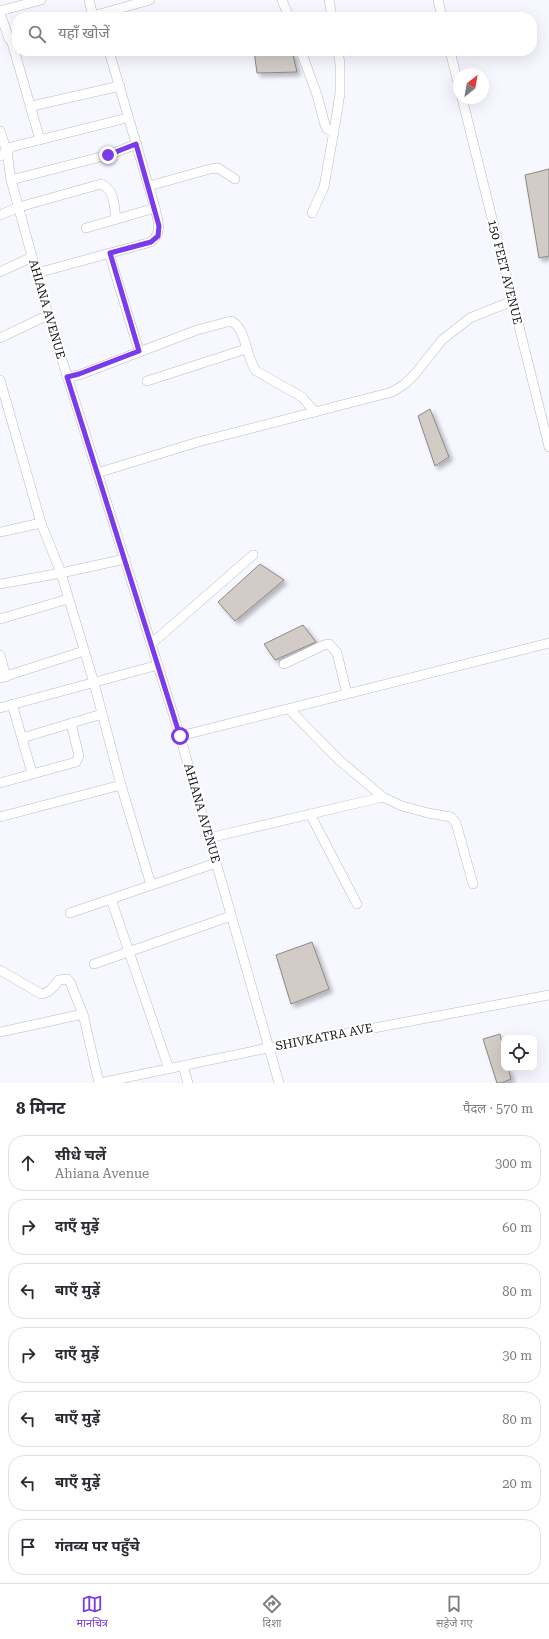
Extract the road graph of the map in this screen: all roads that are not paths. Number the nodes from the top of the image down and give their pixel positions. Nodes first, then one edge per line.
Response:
1 (41, 0) edge
2 (89, 0) edge
3 (150, 0) edge
4 (282, 0) edge
5 (329, 0) edge
6 (438, 0) edge
7 (0, 12) edge
8 (93, 12) edge
9 (108, 12) edge
10 (287, 12) edge
11 (331, 12) edge
12 (441, 12) edge
13 (9, 39) edge
14 (15, 56) edge
15 (110, 56) edge
16 (303, 56) edge
17 (339, 56) edge
18 (451, 56) edge
19 (454, 68) edge
20 (120, 86) junction
21 (463, 104) edge
22 (32, 106) junction
23 (127, 118) junction
24 (0, 131) edge
25 (334, 133) junction
26 (40, 140) junction
27 (136, 144) junction
28 (3, 154) edge
29 (235, 179) dead end
30 (11, 180) junction
31 (149, 186) junction
32 (18, 207) junction
33 (155, 208) junction
34 (312, 213) dead end
35 (0, 215) edge
36 (116, 219) junction
37 (86, 228) dead end
38 (110, 253) junction
39 (32, 257) junction
40 (0, 272) edge
41 (37, 273) junction
42 (512, 301) junction
43 (48, 316) junction
44 (0, 338) edge
45 (246, 349) junction
46 (139, 351) junction
47 (67, 377) junction
48 (0, 380) edge
49 (147, 381) dead end
50 (315, 412) junction
51 (10, 413) junction
52 (0, 418) edge
53 (549, 446) edge
54 (97, 473) junction
55 (41, 523) junction
56 (0, 532) edge
57 (253, 556) dead end
58 (125, 559) junction
59 (61, 573) junction
60 (0, 584) edge
61 (68, 598) junction
62 (0, 619) edge
63 (549, 643) edge
64 (151, 644) junction
65 (84, 651) junction
66 (0, 655) edge
67 (284, 664) dead end
68 (158, 665) junction
69 (3, 678) edge
70 (94, 683) junction
71 (347, 694) junction
72 (12, 704) junction
73 (0, 708) edge
74 (289, 709) junction
75 (102, 714) junction
76 (71, 722) junction
77 (180, 736) junction
78 (22, 738) junction
79 (32, 773) junction
80 (0, 783) edge
81 (121, 785) junction
82 (382, 797) junction
83 (310, 814) junction
84 (0, 817) edge
85 (209, 838) junction
86 (216, 863) junction
87 (473, 884) dead end
88 (151, 885) junction
89 (111, 899) junction
90 (357, 904) dead end
91 (70, 913) dead end
92 (231, 916) junction
93 (129, 952) junction
94 (94, 964) dead end
95 (0, 970) edge
96 (549, 995) edge
97 (83, 1014) junction
98 (0, 1032) edge
99 (268, 1048) junction
100 (183, 1066) junction
101 (169, 1069) junction
102 (100, 1083) edge
103 (188, 1083) edge
104 (279, 1083) edge

1 - 7 street
2 - 8 street
3 - 9 street
4 - 10 street
5 - 11 street
6 - 12 street
7 - 13 street
14 - 22 street
15 - 20 street
16 - 25 street
17 - 25 street
18 - 19 street
20 - 22 street
20 - 23 street
21 - 42 street, 150 FEET AVENUE
22 - 26 street
23 - 26 street
23 - 27 street
24 - 28 street, AHIANA AVENUE
25 - 34 street
26 - 28 street
27 - 30 street
27 - 31 street
28 - 30 street, AHIANA AVENUE
29 - 31 street
30 - 32 street, AHIANA AVENUE
31 - 33 street
32 - 35 street
32 - 36 street
32 - 39 street, AHIANA AVENUE
33 - 36 street
33 - 38 street
36 - 37 street
38 - 41 street
38 - 46 street
39 - 40 street
39 - 41 street, AHIANA AVENUE
41 - 43 street, AHIANA AVENUE
42 - 50 street
42 - 53 street, 150 FEET AVENUE
43 - 44 street
43 - 47 street, AHIANA AVENUE
45 - 46 street
45 - 49 street
45 - 50 street
46 - 47 street
47 - 54 street, AHIANA AVENUE
48 - 51 street
50 - 54 street
51 - 52 street
51 - 55 street
54 - 58 street, AHIANA AVENUE
55 - 56 street
55 - 59 street
57 - 64 street
58 - 59 street
58 - 64 street, AHIANA AVENUE
59 - 60 street
59 - 61 street
61 - 62 street
61 - 65 street
63 - 71 street
64 - 68 street, AHIANA AVENUE
65 - 69 street
65 - 70 street
66 - 69 street
67 - 71 street
68 - 70 street
68 - 77 street, AHIANA AVENUE
70 - 72 street
70 - 75 street
71 - 74 street
72 - 73 street
72 - 78 street
74 - 77 street
74 - 82 street
75 - 76 street
75 - 81 street
76 - 78 street
76 - 79 street
77 - 85 street, AHIANA AVENUE
78 - 79 street
79 - 80 street
81 - 84 street
81 - 88 street
82 - 83 street
82 - 87 street
83 - 85 street
83 - 90 street
85 - 86 street, AHIANA AVENUE
86 - 88 street
86 - 92 street, AHIANA AVENUE
88 - 89 street
89 - 91 street
89 - 93 street
92 - 93 street
92 - 99 street, AHIANA AVENUE
93 - 94 street
93 - 101 street
95 - 97 street
96 - 99 street, SHIVKATRA AVE
97 - 98 street
97 - 102 street
99 - 100 street, SHIVKATRA AVE
99 - 104 street, AHIANA AVENUE
100 - 101 street, SHIVKATRA AVE
100 - 103 street
101 - 102 street, SHIVKATRA AVE

